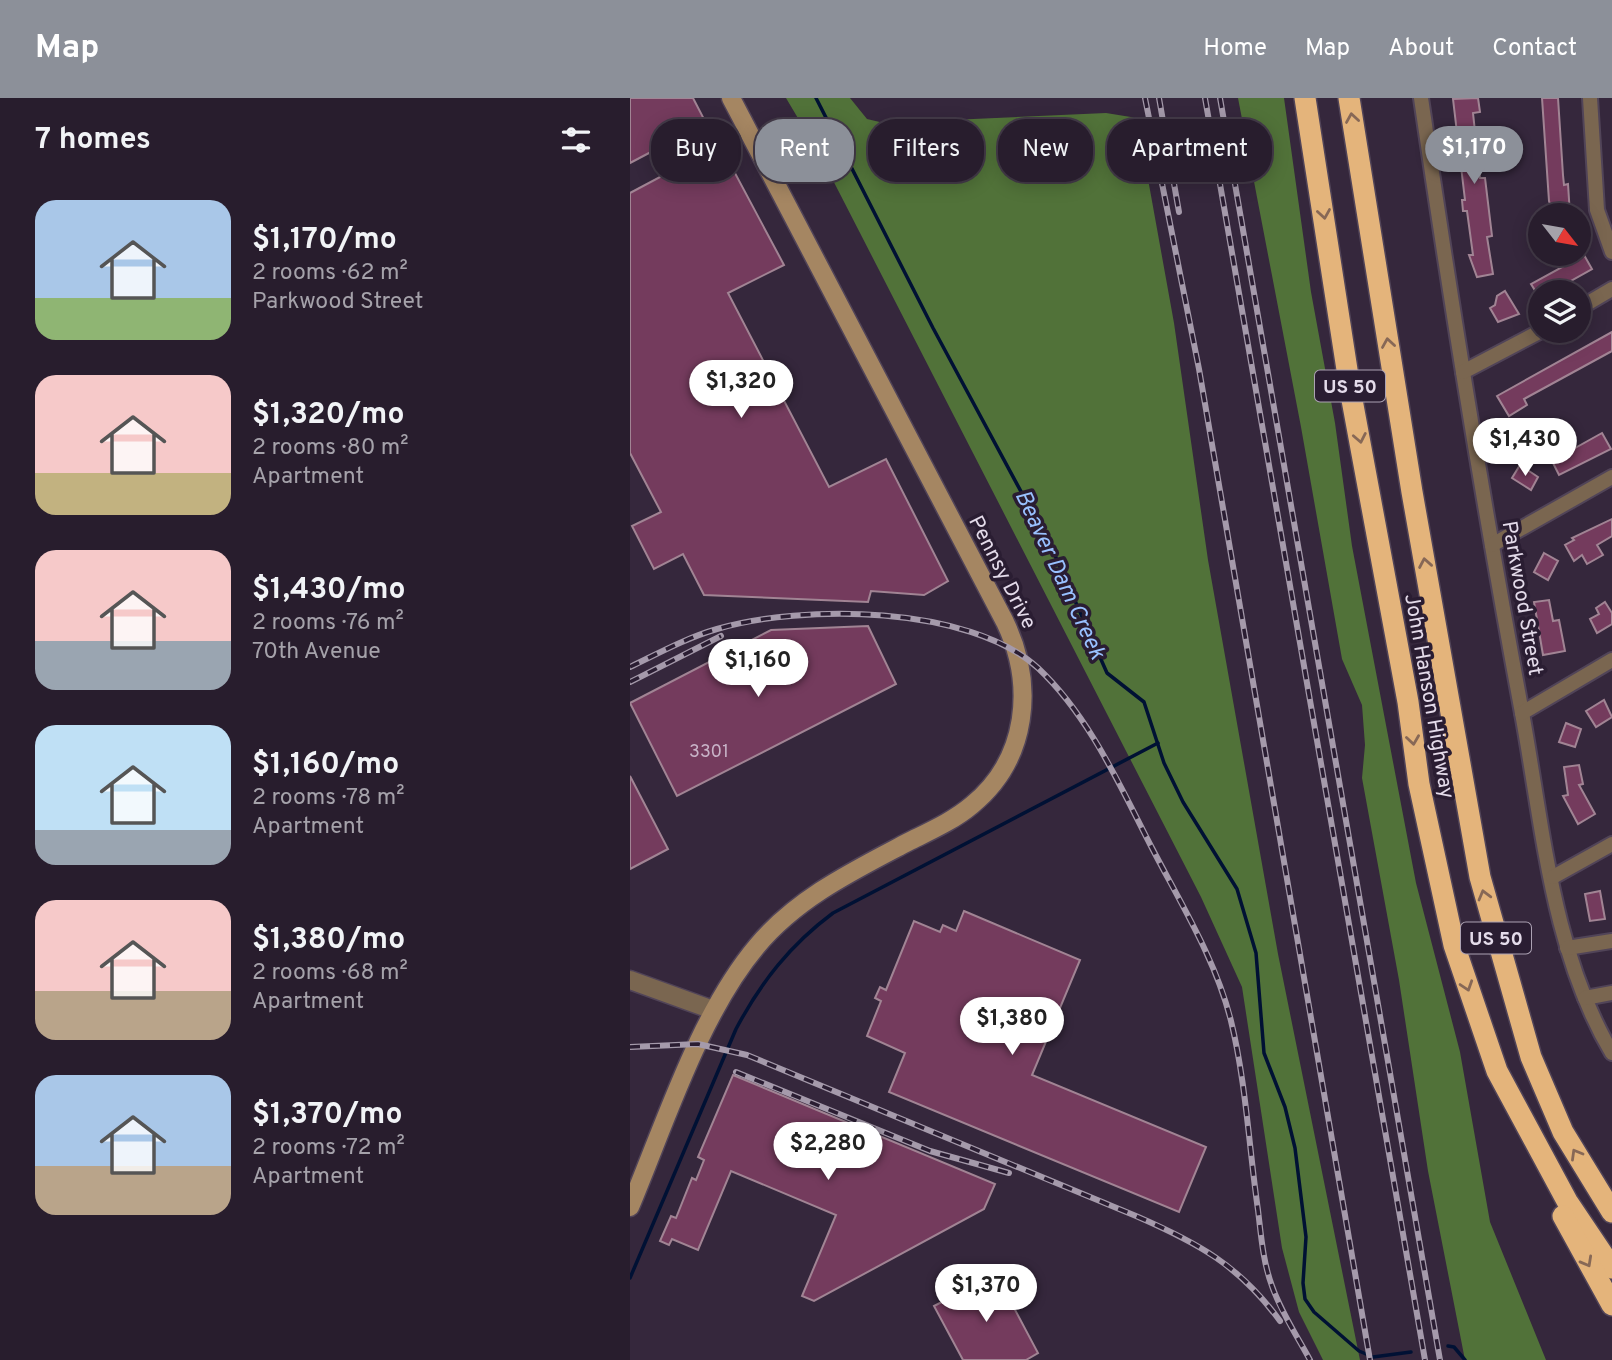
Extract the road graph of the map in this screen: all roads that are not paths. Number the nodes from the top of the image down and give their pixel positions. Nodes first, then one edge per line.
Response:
1 (731, 98) edge
2 (1305, 98) edge
3 (1349, 98) edge
4 (1420, 98) edge
5 (1590, 98) edge
6 (1612, 252) edge
7 (1612, 289) edge
8 (1591, 301) edge
9 (1528, 338) edge
10 (1463, 372) junction
11 (1612, 477) edge
12 (1492, 545) junction
13 (1612, 660) edge
14 (1522, 713) junction
15 (1612, 844) edge
16 (1553, 877) junction
17 (1612, 941) edge
18 (1567, 948) junction
19 (630, 980) edge
20 (1612, 993) edge
21 (1585, 998) junction
22 (713, 1010) junction
23 (1612, 1053) edge
24 (1518, 1111) junction
25 (630, 1207) edge
26 (1612, 1212) edge
27 (1612, 1268) edge
28 (1612, 1305) edge

1 - 22 main road, Pennsy Drive
2 -> 24 highway, John Hanson Highway / US 50
26 -> 3 highway, John Hanson Highway / US 50
4 - 10 street, Parkwood Street
5 - 6 street
7 - 8 street
9 - 10 street
10 - 12 street, Parkwood Street
11 - 12 street
12 - 14 street, Parkwood Street
13 - 14 street
14 - 16 street, Parkwood Street
15 - 16 street
16 - 18 street, Parkwood Street
17 - 18 street
18 - 21 street, Parkwood Street
19 - 22 street
20 - 21 street
21 - 23 street, Parkwood Street
22 - 25 main road, Pennsy Drive
24 - 27 highway, John Hanson Highway / US 50
24 -> 28 highway

